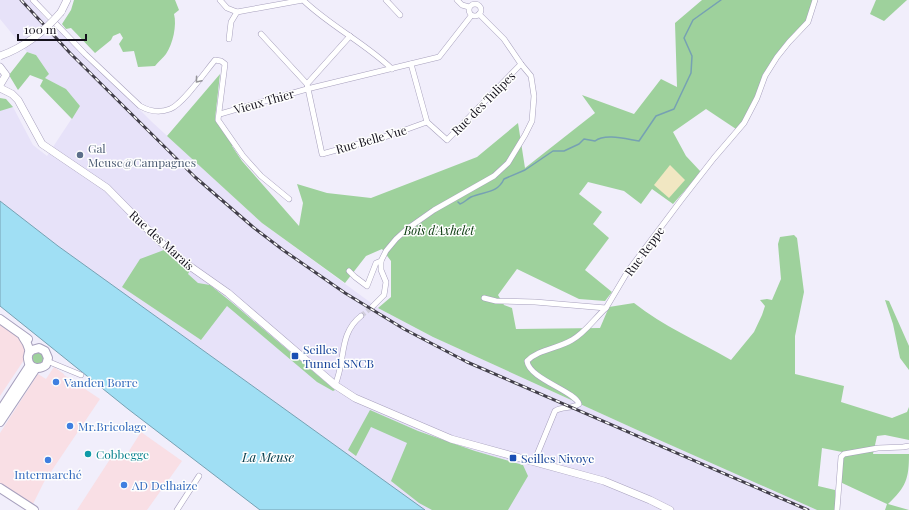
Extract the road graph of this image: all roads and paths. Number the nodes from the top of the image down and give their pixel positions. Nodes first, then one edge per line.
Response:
1 (33, 0) edge
2 (67, 0) edge
3 (220, 0) edge
4 (303, 0) edge
5 (386, 0) edge
6 (458, 0) edge
7 (815, 0) edge
8 (480, 3) edge
9 (469, 7) junction
10 (237, 12) junction
11 (479, 14) junction
12 (400, 15) dead end
13 (471, 16) junction
14 (261, 34) dead end
15 (350, 36) junction
16 (229, 39) dead end
17 (0, 56) edge
18 (411, 64) junction
19 (521, 64) junction
20 (0, 67) edge
21 (392, 68) junction
22 (307, 86) junction
23 (0, 87) edge
24 (220, 114) junction
25 (427, 122) junction
26 (289, 199) dead end
27 (381, 261) junction
28 (349, 271) dead end
29 (484, 298) dead end
30 (372, 307) tunnel mouth
31 (606, 308) junction
32 (361, 316) tunnel mouth
33 (0, 318) edge
34 (23, 337) junction
35 (39, 348) junction
36 (30, 352) junction
37 (47, 361) junction
38 (33, 366) junction
39 (81, 375) dead end
40 (335, 385) junction
41 (0, 410) edge
42 (0, 422) edge
43 (909, 446) edge
44 (534, 462) junction
45 (199, 476) dead end
46 (0, 488) edge
47 (34, 510) edge
48 (177, 510) edge
49 (670, 510) edge
50 (837, 510) edge

24 -> 1 street, Vieux Thier
2 - 17 main road, bridge
3 - 10 street
4 - 10 street
4 - 15 street
5 - 12 street
6 - 9 street
7 - 31 street, Rue Reppe
8 - 9 street
8 - 11 street
9 - 13 street
10 - 16 street
11 - 13 street
11 - 19 street
13 - 18 street, Vieux Thier
14 - 22 street
15 - 21 street
15 - 22 street
18 - 21 street, Vieux Thier
18 - 25 street
19 - 25 street, Rue des Tulipes
19 - 27 street
20 - 23 main road, Rue des Marais
21 - 22 street, Vieux Thier
22 - 24 street, Vieux Thier
22 - 25 street, Rue Belle Vue
23 - 40 main road, Rue des Marais
24 - 26 street
27 - 28 street
27 - 30 street
29 - 31 street
31 - 44 street, Rue Reppe
32 - 40 street
33 - 34 main road
34 - 35 main road
34 - 36 main road
35 - 36 main road
35 - 37 main road
36 - 38 main road
37 - 38 main road
37 - 39 street
38 - 41 main road
38 - 42 main road
40 - 44 main road
43 - 50 street
44 - 49 main road
45 - 48 street
46 - 47 main road

